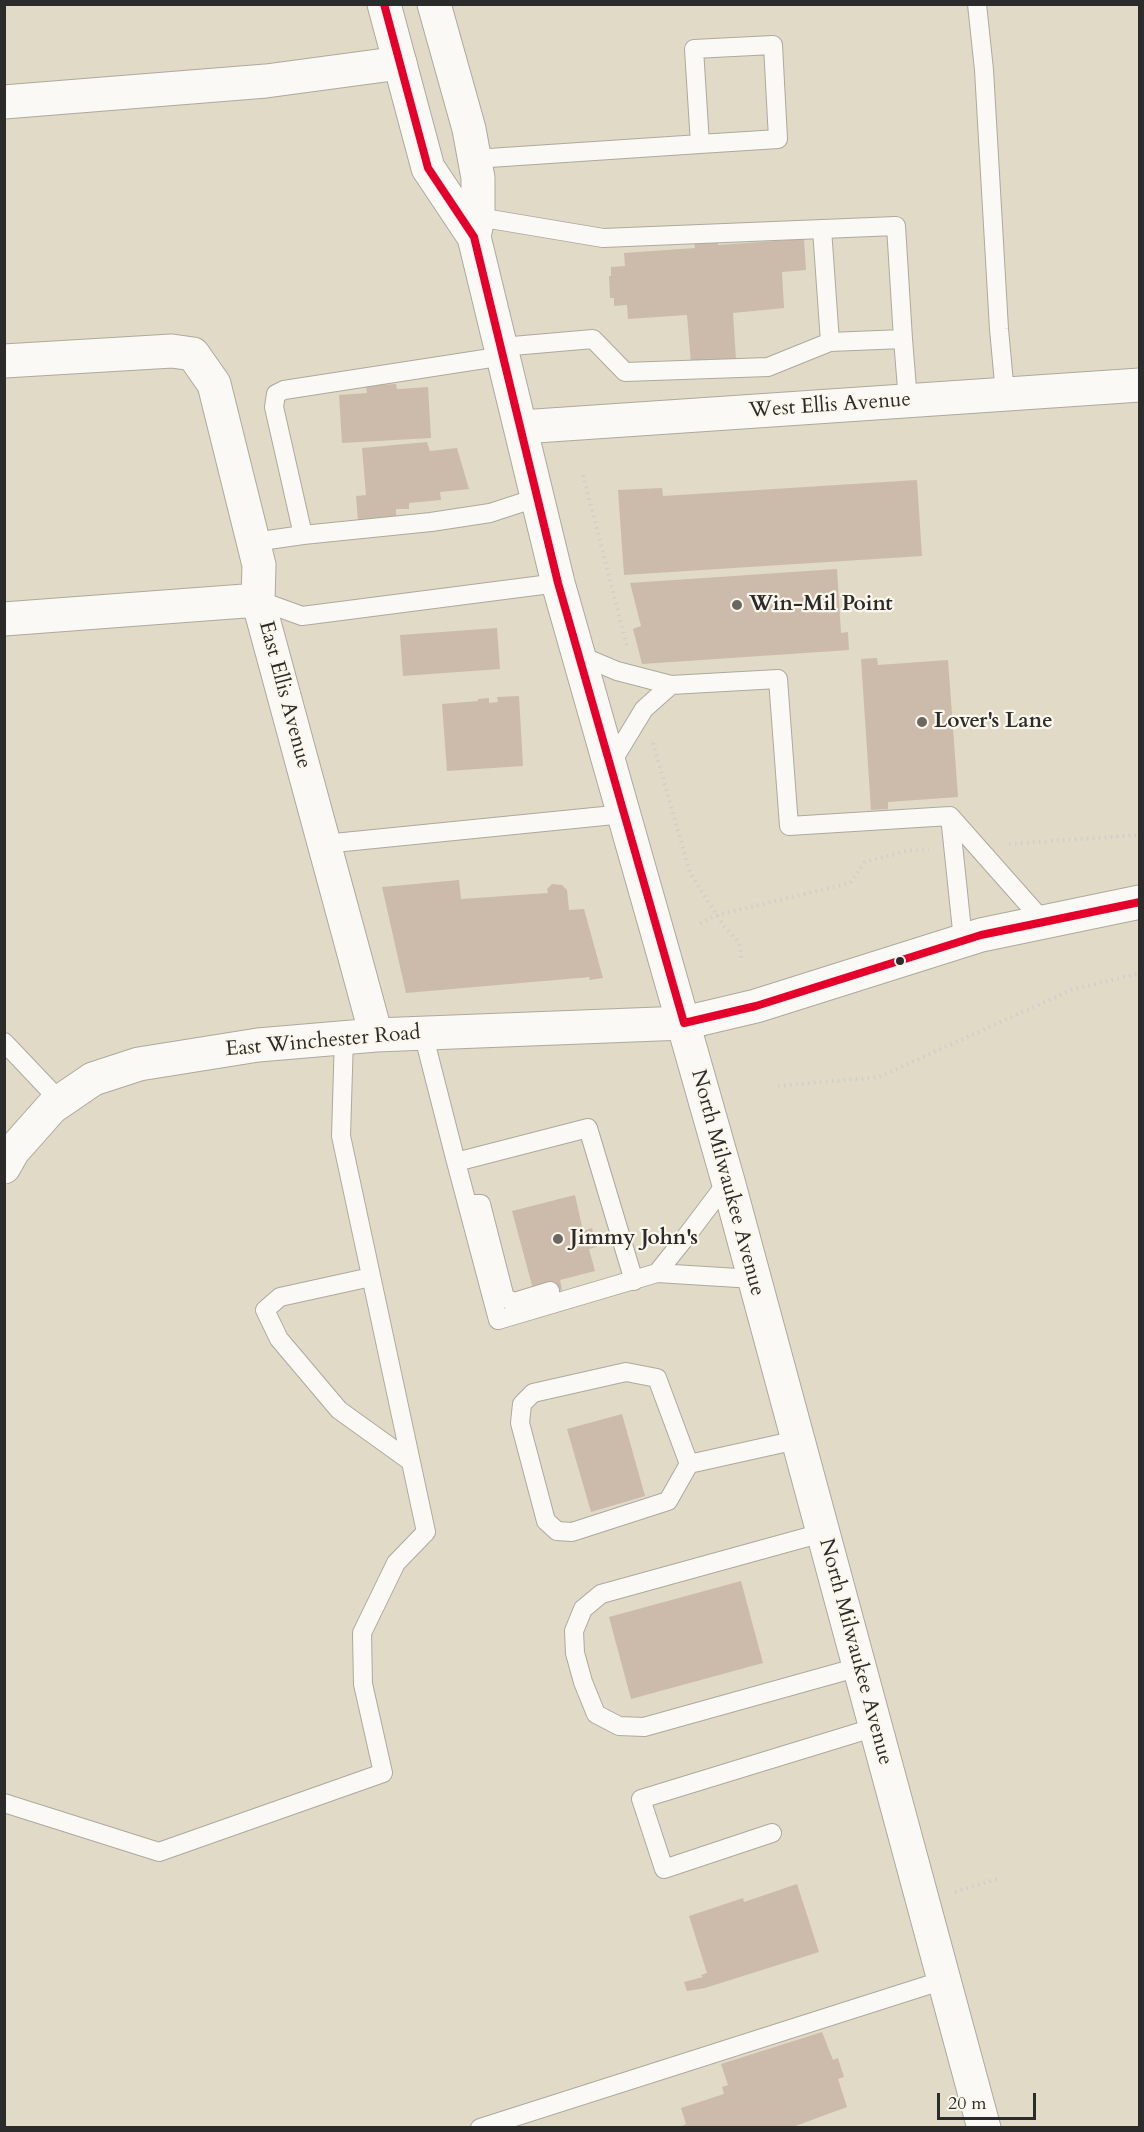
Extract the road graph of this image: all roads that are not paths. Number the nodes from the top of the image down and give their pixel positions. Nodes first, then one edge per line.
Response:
1 (384, 4) edge
2 (434, 4) edge
3 (977, 4) edge
4 (400, 63) junction
5 (4, 102) edge
6 (700, 144) junction
7 (474, 159) junction
8 (476, 227) junction
9 (822, 229) junction
10 (903, 339) junction
11 (831, 342) junction
12 (503, 351) junction
13 (4, 361) edge
14 (1140, 385) edge
15 (1005, 394) junction
16 (909, 401) junction
17 (521, 428) junction
18 (536, 498) junction
19 (303, 535) junction
20 (254, 542) junction
21 (558, 583) junction
22 (258, 600) junction
23 (4, 619) edge
24 (579, 655) junction
25 (671, 685) junction
26 (610, 765) junction
27 (624, 814) junction
28 (950, 816) junction
29 (324, 844) junction
30 (1140, 902) edge
31 (1043, 921) junction
32 (963, 940) junction
33 (684, 1023) junction
34 (423, 1033) junction
35 (376, 1035) junction
36 (344, 1038) junction
37 (4, 1042) edge
38 (60, 1101) junction
39 (456, 1162) junction
40 (4, 1167) edge
41 (728, 1181) junction
42 (467, 1204) junction
43 (657, 1273) junction
44 (371, 1277) junction
45 (754, 1279) junction
46 (626, 1283) junction
47 (797, 1440) junction
48 (410, 1461) junction
49 (689, 1464) junction
50 (822, 1533) junction
51 (859, 1667) junction
52 (876, 1727) junction
53 (4, 1803) edge
54 (772, 1833) dead end
55 (944, 1980) junction
56 (480, 2127) edge
57 (984, 2127) edge

1 - 4 main road, North Milwaukee Avenue
2 - 7 main road, North Milwaukee Avenue
3 - 15 lane
4 - 5 main road
4 - 8 main road, North Milwaukee Avenue
6 - 6 lane
6 - 7 lane
7 - 8 main road, North Milwaukee Avenue
8 - 9 lane
8 - 12 main road, North Milwaukee Avenue
9 - 10 lane
9 - 11 lane
10 - 11 lane
10 - 16 lane
11 - 12 lane
12 - 17 main road, North Milwaukee Avenue
12 - 19 lane
13 - 20 main road
14 - 15 main road, West Ellis Avenue
15 - 16 main road, West Ellis Avenue
16 - 17 main road, West Ellis Avenue
17 - 18 main road, North Milwaukee Avenue
18 - 19 lane
18 - 21 main road, North Milwaukee Avenue
19 - 20 lane
20 - 22 main road
21 - 22 lane
21 - 24 main road, North Milwaukee Avenue
22 - 23 main road, East Ellis Avenue
22 - 29 main road, East Ellis Avenue
24 - 25 lane
24 - 26 main road, North Milwaukee Avenue
25 - 26 lane
25 - 28 lane
26 - 27 main road, North Milwaukee Avenue
27 - 29 lane
27 - 33 main road, North Milwaukee Avenue
28 - 31 lane
28 - 32 lane
29 - 35 main road, East Ellis Avenue
30 - 31 main road, East Winchester Road
31 - 32 main road, East Winchester Road
32 - 33 main road, East Winchester Road
33 - 34 main road, East Winchester Road
33 - 41 main road, North Milwaukee Avenue
34 - 35 main road, East Winchester Road
34 - 39 lane
35 - 36 main road, East Winchester Road
36 - 38 main road, East Winchester Road
36 - 44 lane
37 - 38 lane
38 - 40 main road, East Winchester Road
39 - 42 lane
39 - 46 lane
41 - 43 lane
41 - 45 main road, North Milwaukee Avenue
42 - 46 lane
42 - 46 lane
43 - 45 lane
43 - 46 lane
44 - 48 lane
44 - 48 lane
45 - 47 main road, North Milwaukee Avenue
47 - 49 lane
47 - 50 main road, North Milwaukee Avenue
48 - 53 lane
49 - 49 lane
50 - 51 main road, North Milwaukee Avenue
50 - 51 lane
51 - 52 main road, North Milwaukee Avenue
52 - 54 lane
52 - 55 main road, North Milwaukee Avenue
55 - 56 lane
55 - 57 main road, North Milwaukee Avenue

